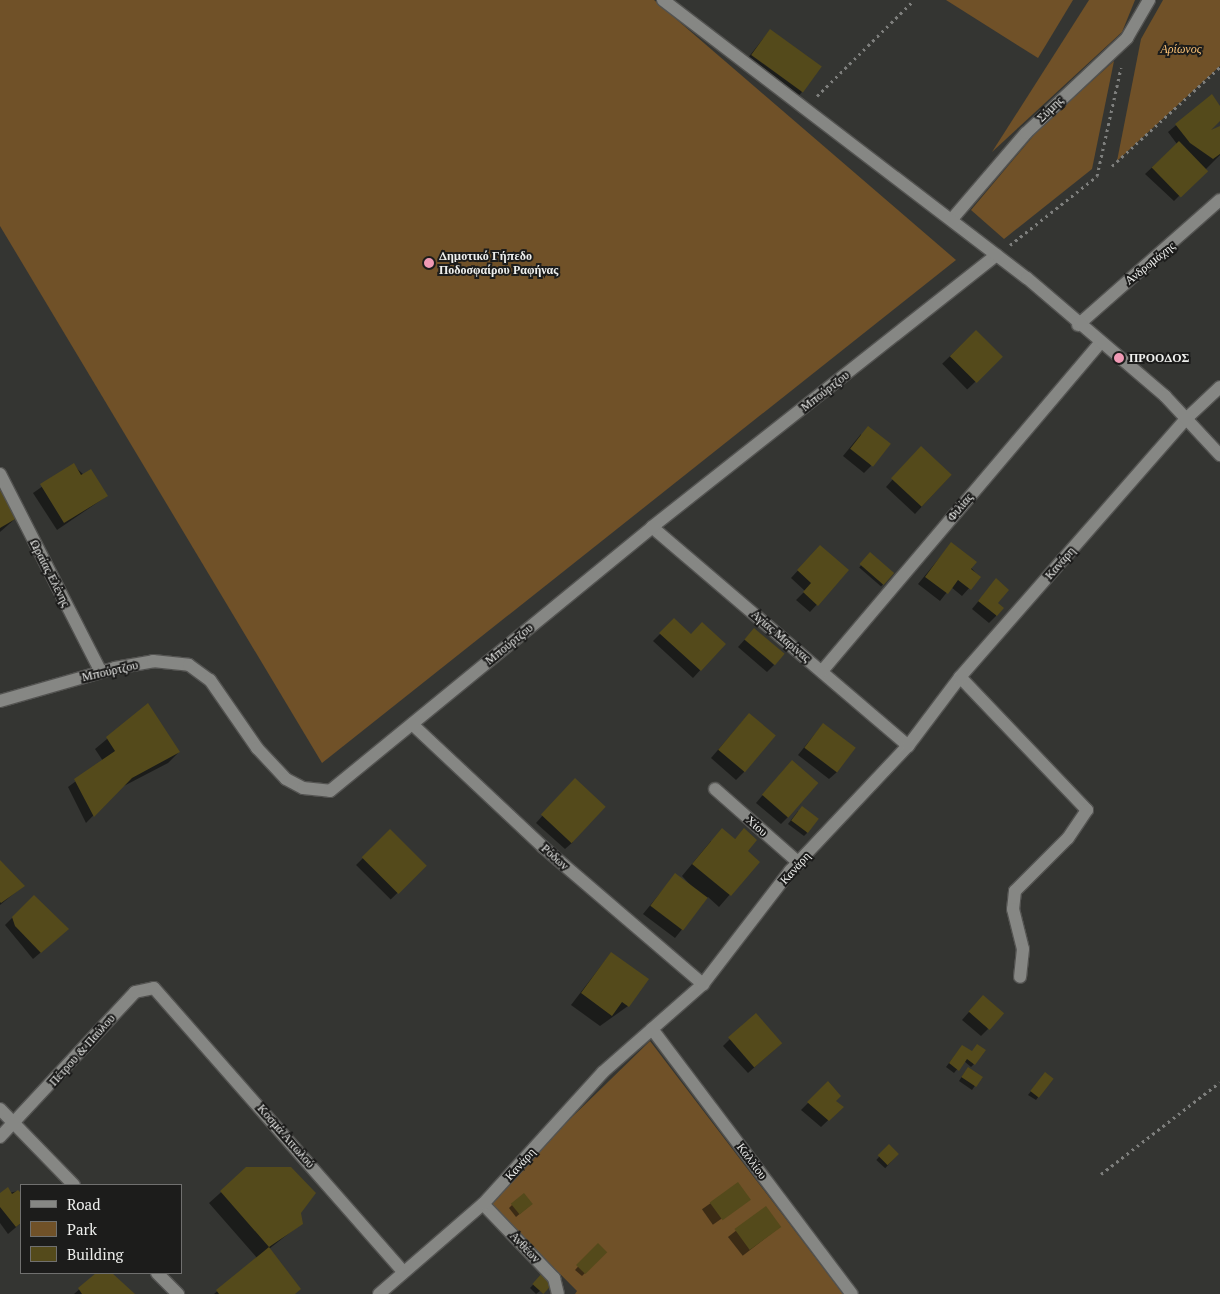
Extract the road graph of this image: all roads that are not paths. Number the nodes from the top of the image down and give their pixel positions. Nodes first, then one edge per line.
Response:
1 (663, 0) edge
2 (1149, 0) edge
3 (1220, 200) edge
4 (952, 219) junction
5 (997, 255) junction
6 (1078, 325) junction
7 (1099, 344) junction
8 (1220, 387) edge
9 (1188, 418) junction
10 (1220, 455) edge
11 (0, 474) edge
12 (652, 527) junction
13 (822, 671) junction
14 (101, 672) junction
15 (960, 676) junction
16 (0, 701) edge
17 (412, 724) junction
18 (908, 746) junction
19 (716, 789) dead end
20 (799, 863) junction
21 (1020, 978) dead end
22 (703, 984) junction
23 (169, 1001) joint
24 (652, 1029) junction
25 (0, 1109) edge
26 (14, 1124) junction
27 (0, 1137) edge
28 (73, 1184) edge
29 (483, 1204) junction
30 (403, 1271) junction
31 (158, 1274) edge
32 (178, 1294) edge
33 (378, 1294) edge
34 (558, 1294) edge
35 (852, 1294) edge

1 - 4 street
2 - 4 street, Σύμης
3 - 6 street, Ανδρομάχης
4 - 5 street
5 - 6 street
5 - 12 street, Μπούρτζου
6 - 7 street
7 - 9 street
7 - 13 street, Φιλίας
8 - 9 street, Κανάρη
9 - 10 street
9 - 15 street, Κανάρη
11 - 14 street, Ωραίας Ελένης
12 - 13 street, Αγίας Μαρίνας
12 - 17 street, Μπούρτζου
13 - 18 street, Αγίας Μαρίνας
14 - 16 street, Μπούρτζου
14 - 17 street, Μπούρτζου
15 - 18 street, Κανάρη
15 - 21 street
17 - 22 street, Ρόδων
18 - 20 street, Κανάρη
19 - 20 street, Χίου
20 - 22 street, Κανάρη
22 - 24 street, Κανάρη
23 - 26 street, Πέτρου & Παύλου
23 - 30 street, Κοσμά Αιτωλού
24 - 29 street, Κανάρη
24 - 35 street, Καλλίου
25 - 26 street
26 - 27 street, Πέτρου & Παύλου
26 - 28 street
29 - 30 street, Κανάρη
29 - 34 street, Ανθέων
30 - 33 street, Κανάρη
31 - 32 street

